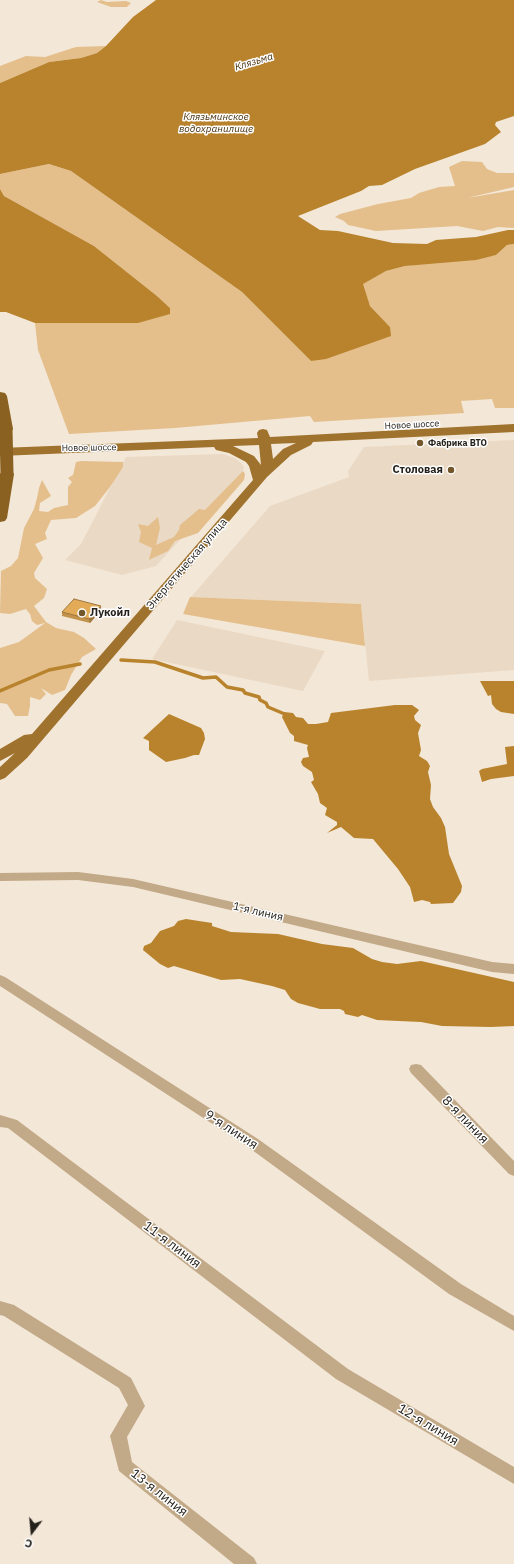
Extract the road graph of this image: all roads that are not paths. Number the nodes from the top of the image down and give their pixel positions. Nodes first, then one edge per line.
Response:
1 (0, 396) edge
2 (514, 420) edge
3 (514, 428) edge
4 (321, 434) junction
5 (264, 437) junction
6 (196, 444) junction
7 (53, 449) junction
8 (0, 452) edge
9 (259, 480) junction
10 (0, 518) edge
11 (53, 719) junction
12 (0, 756) edge
13 (0, 775) edge
14 (0, 877) edge
15 (514, 969) edge
16 (0, 980) edge
17 (416, 1069) dead end
18 (0, 1121) edge
19 (514, 1170) edge
20 (0, 1308) edge
21 (514, 1324) edge
22 (342, 1374) joint
23 (514, 1476) edge
24 (248, 1564) edge

1 - 10 highway, bridge
2 - 4 main road, Новое шоссе
3 - 4 main road, Новое шоссе
4 - 5 main road, Новое шоссе
4 - 9 main road
5 - 6 main road, Новое шоссе
5 - 7 main road, Новое шоссе
5 - 9 main road, Энергетическая улица
6 - 7 main road, Новое шоссе
6 - 9 main road
7 - 8 main road
9 - 11 main road, Энергетическая улица
11 - 12 main road
11 - 13 main road
14 - 15 street, 1-я линия
16 - 21 street, 9-я линия
17 - 19 street, 8-я линия
18 - 22 street, 11-я линия
20 - 24 street, 13-я линия
22 - 23 street, 12-я линия

